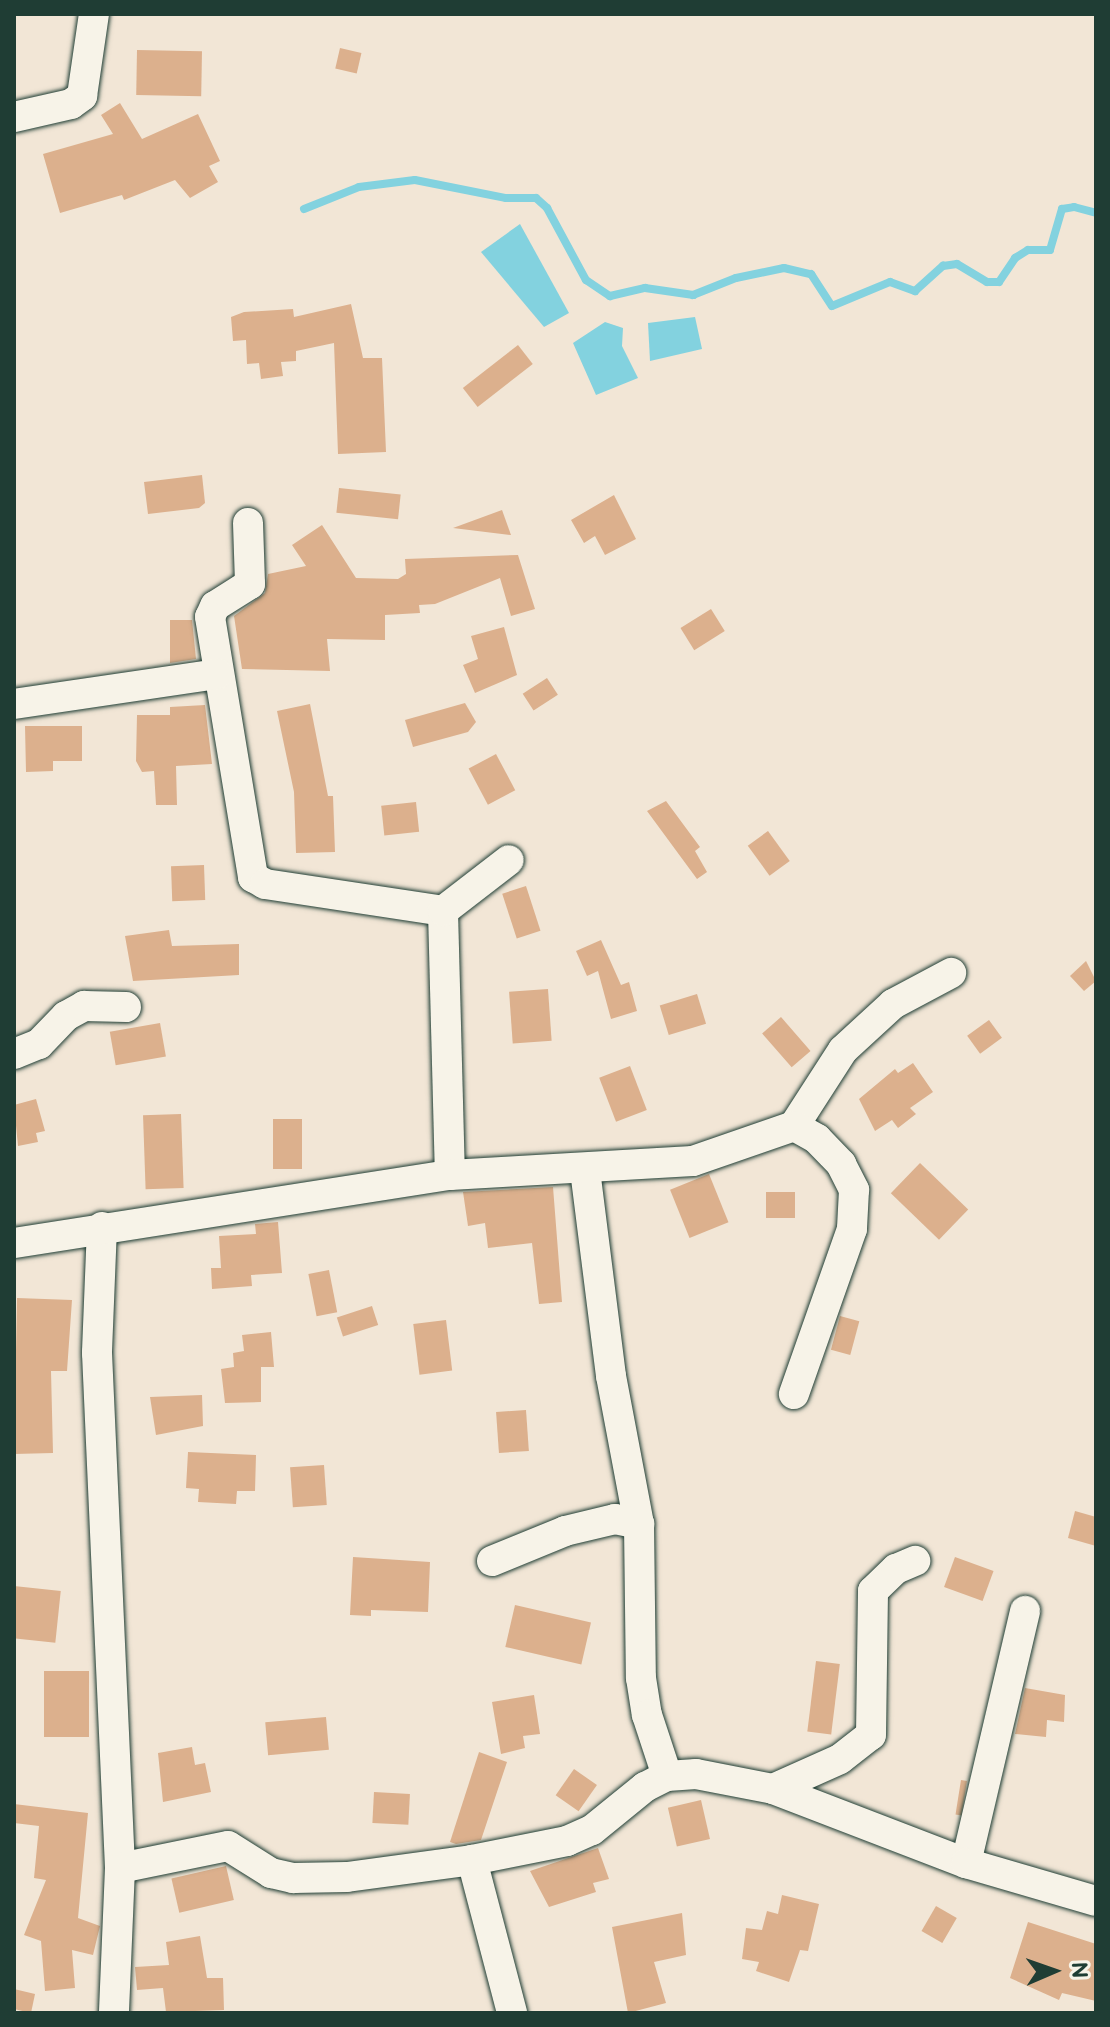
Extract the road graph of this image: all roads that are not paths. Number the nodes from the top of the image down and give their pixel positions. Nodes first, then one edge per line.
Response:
1 (94, 14) edge
2 (14, 117) edge
3 (248, 523) dead end
4 (218, 674) junction
5 (14, 704) edge
6 (509, 860) dead end
7 (443, 911) junction
8 (951, 973) dead end
9 (126, 1007) dead end
10 (14, 1054) edge
11 (794, 1126) junction
12 (585, 1170) junction
13 (450, 1175) junction
14 (102, 1227) junction
15 (14, 1243) edge
16 (794, 1394) dead end
17 (639, 1524) junction
18 (492, 1561) dead end
19 (915, 1561) dead end
20 (1025, 1611) dead end
21 (667, 1776) junction
22 (773, 1789) junction
23 (472, 1860) junction
24 (966, 1863) junction
25 (120, 1868) junction
26 (1096, 1901) edge
27 (114, 2013) edge
28 (512, 2013) edge

1 - 2 street
3 - 4 street
4 - 5 street
4 - 7 street
6 - 7 street
7 - 13 street
8 - 11 street
9 - 10 street
11 - 12 street
11 - 16 street
12 - 13 street
12 - 17 street
13 - 14 street
14 - 15 street
14 - 25 street
17 - 18 street
17 - 21 street
19 - 22 street
20 - 24 street
21 - 22 street
21 - 23 street
22 - 24 street
23 - 25 street
23 - 28 street
24 - 26 street
25 - 27 street

